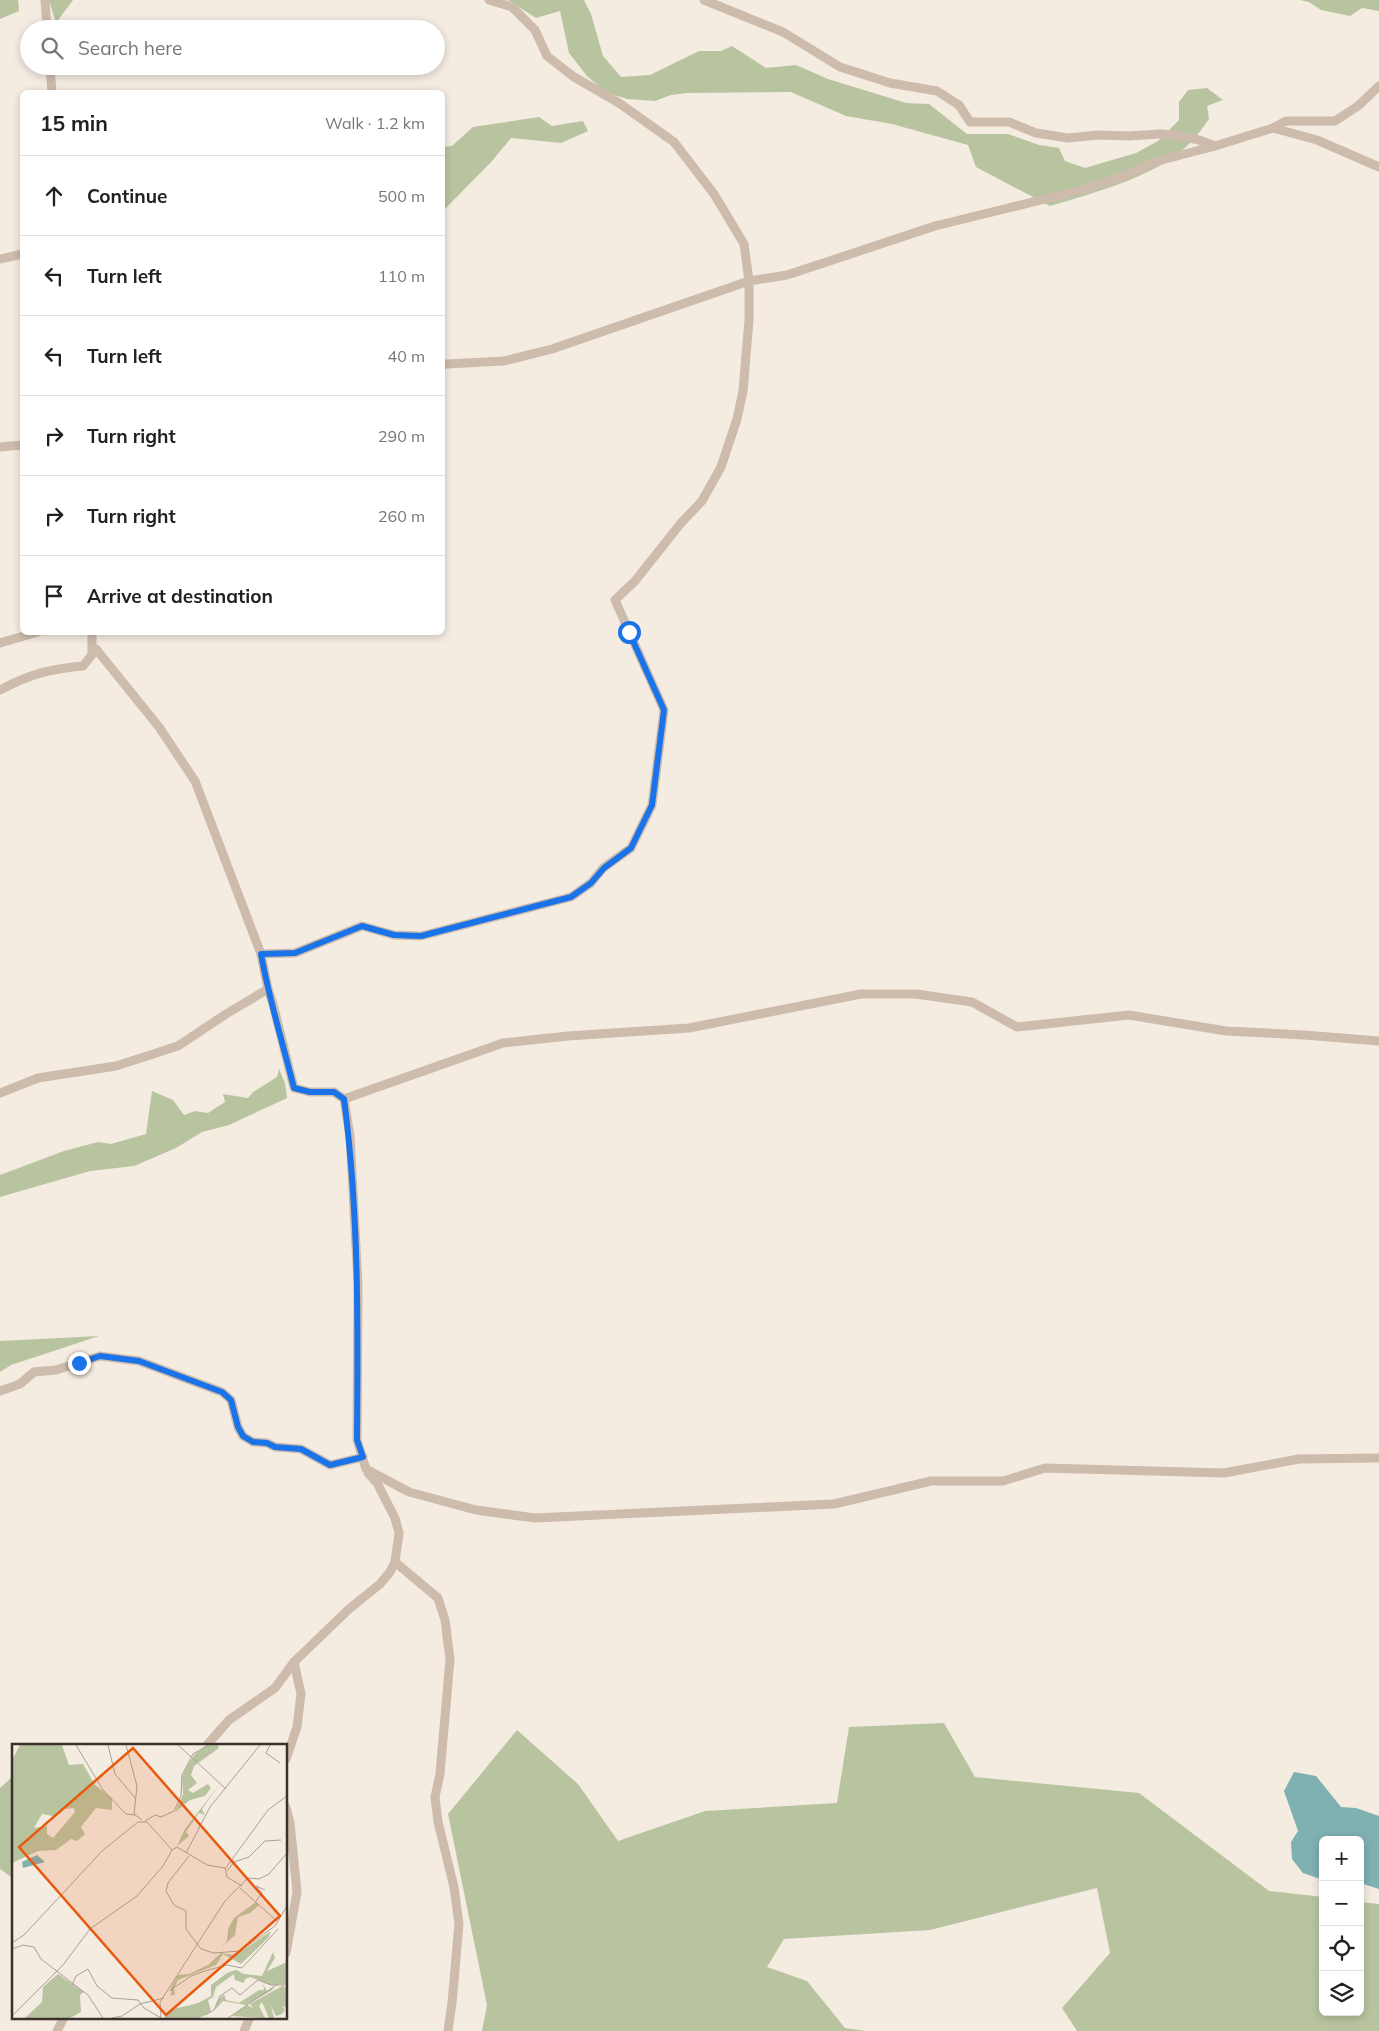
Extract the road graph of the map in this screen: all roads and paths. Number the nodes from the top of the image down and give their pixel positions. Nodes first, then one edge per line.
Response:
1 (45, 0) edge
2 (489, 0) edge
3 (704, 0) edge
4 (46, 20) edge
5 (51, 75) edge
6 (1379, 86) edge
7 (52, 90) edge
8 (1273, 128) junction
9 (1215, 146) junction
10 (1379, 167) edge
11 (20, 254) edge
12 (0, 259) edge
13 (749, 282) junction
14 (445, 364) edge
15 (20, 445) edge
16 (0, 447) edge
17 (27, 635) edge
18 (92, 635) edge
19 (0, 642) edge
20 (96, 649) junction
21 (0, 690) edge
22 (261, 954) junction
23 (268, 989) junction
24 (1379, 1041) edge
25 (0, 1093) edge
26 (344, 1099) junction
27 (0, 1391) edge
28 (363, 1457) junction
29 (1379, 1458) edge
30 (366, 1469) junction
31 (395, 1562) junction
32 (294, 1662) junction
33 (208, 1744) edge
34 (288, 1754) edge
35 (288, 1815) edge
36 (288, 1942) edge
37 (64, 2018) edge
38 (250, 2018) edge
39 (57, 2031) edge
40 (244, 2031) edge
41 (448, 2031) edge

1 - 4 street
2 - 13 street
3 - 9 street
5 - 7 street
6 - 8 street
8 - 9 street
8 - 10 street
9 - 13 street
11 - 12 street
13 - 14 street
13 - 22 street
15 - 16 street
17 - 19 street
18 - 20 street
20 - 21 street
20 - 22 street
22 - 23 street
23 - 25 street
23 - 26 street
24 - 26 street
26 - 28 street
27 - 28 street
28 - 30 street
29 - 30 street
30 - 31 street
31 - 32 street
31 - 41 street
32 - 33 street
32 - 34 street
35 - 36 street
37 - 39 street
38 - 40 street

